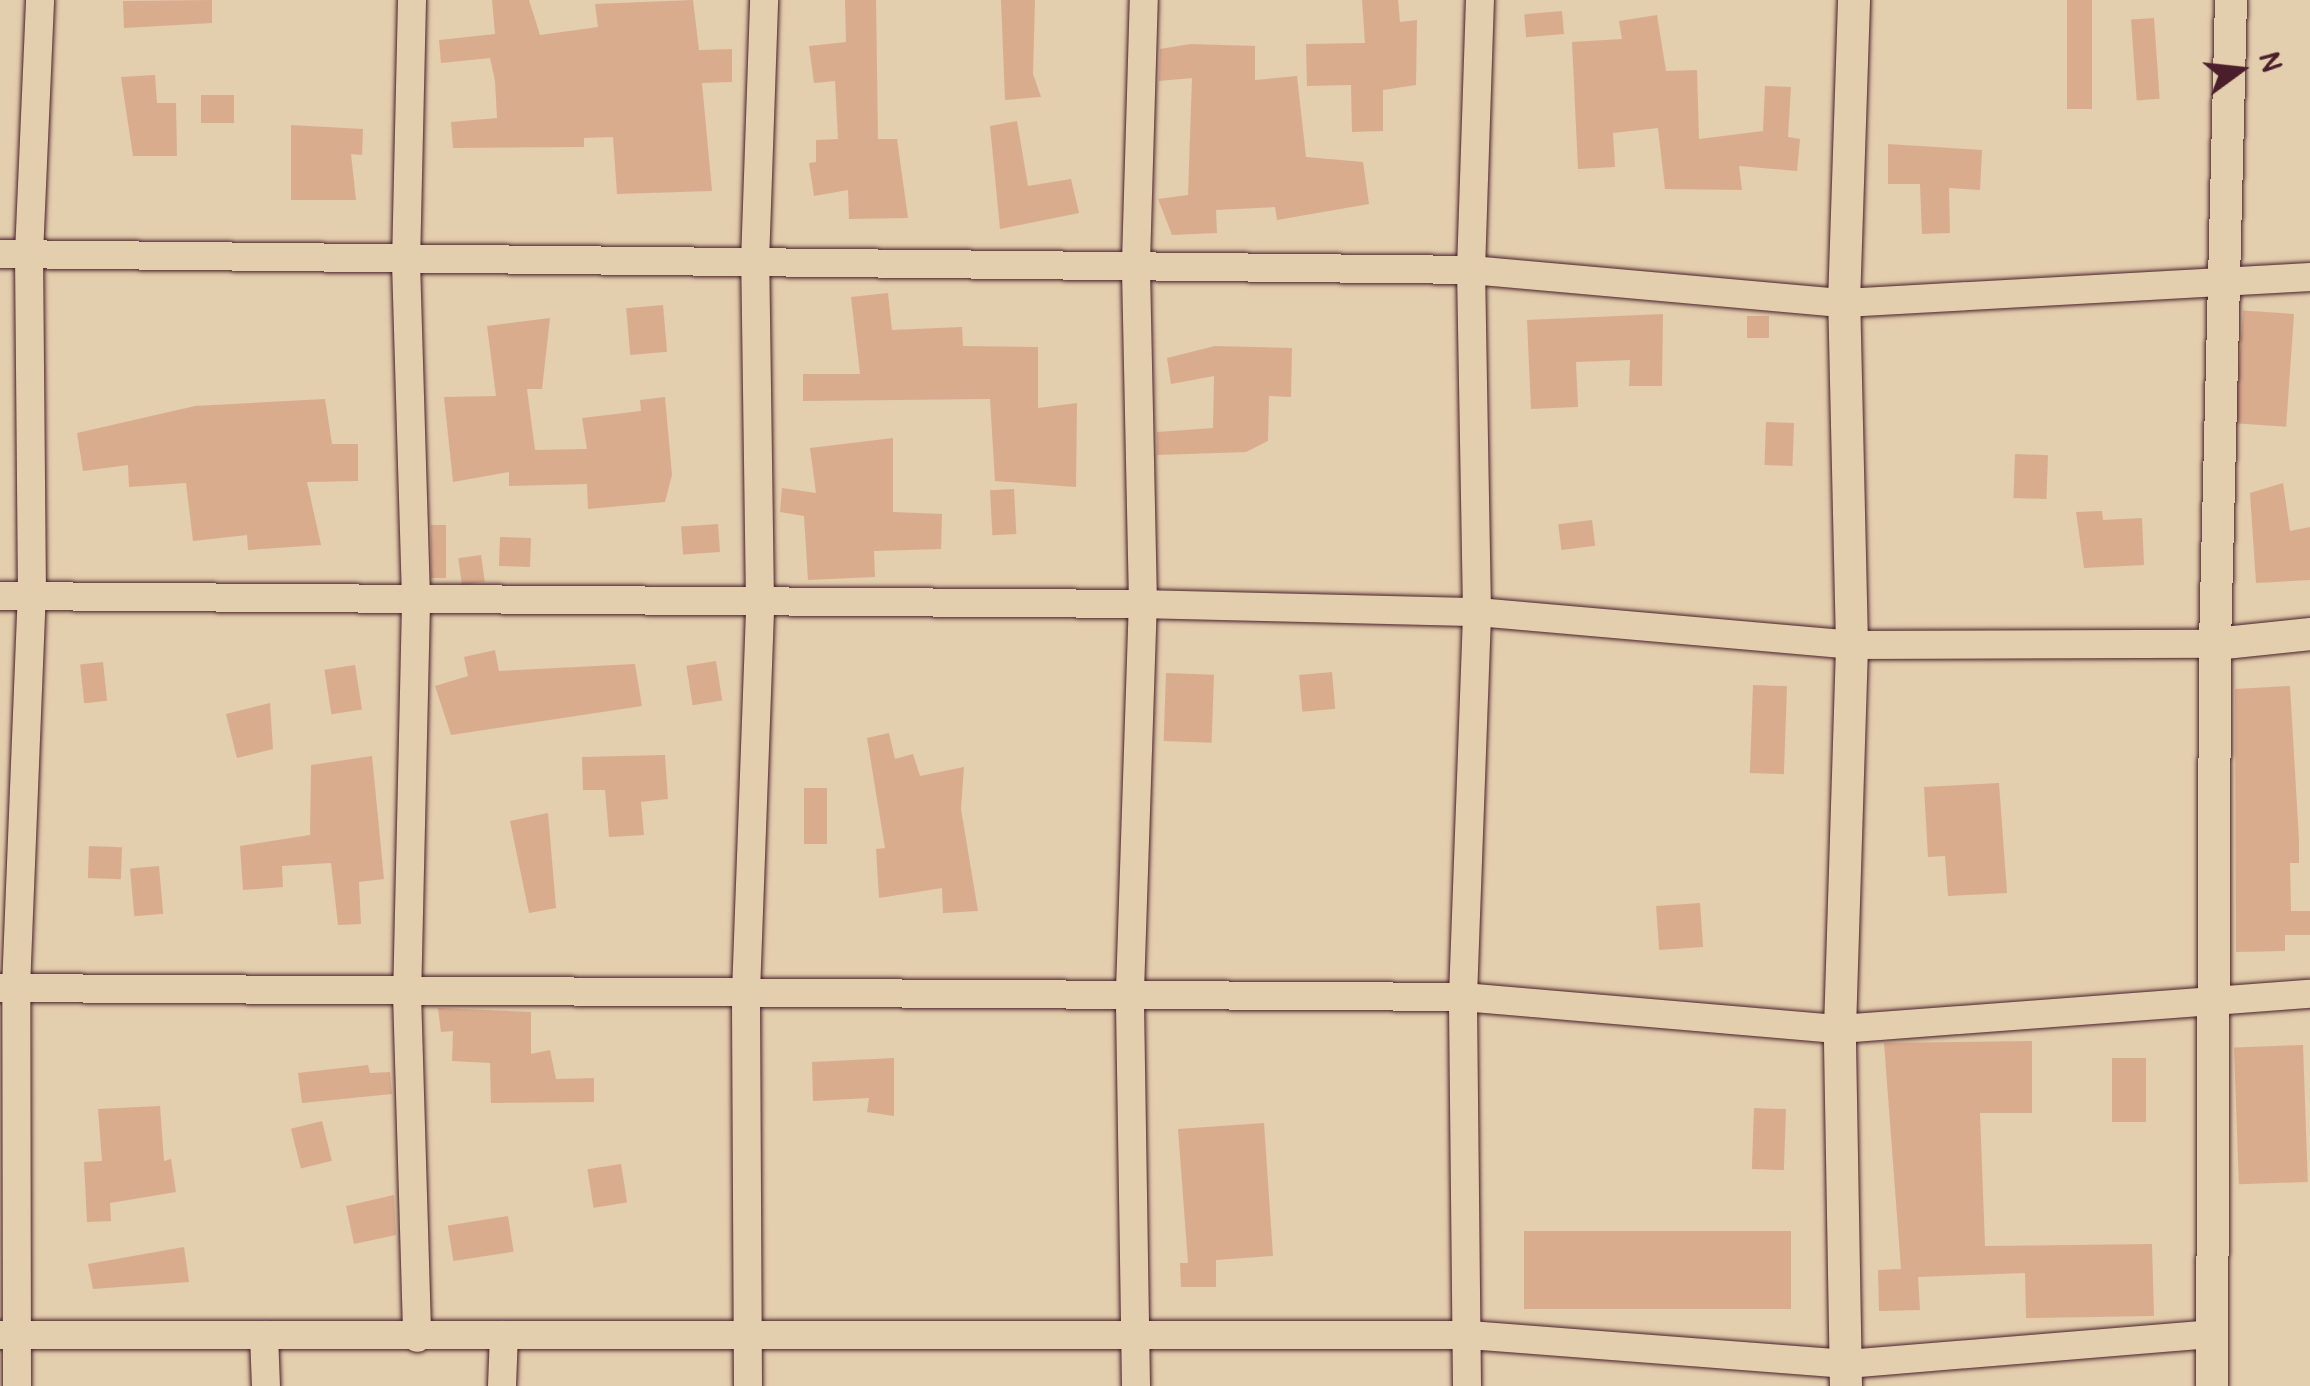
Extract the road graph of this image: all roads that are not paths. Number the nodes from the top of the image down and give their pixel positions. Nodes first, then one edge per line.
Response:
1 (40, 0) edge
2 (412, 0) edge
3 (764, 0) edge
4 (1144, 0) edge
5 (1480, 0) edge
6 (1854, 0) edge
7 (2231, 0) edge
8 (0, 254) edge
9 (29, 254) junction
10 (406, 262) junction
11 (755, 262) junction
12 (1136, 262) junction
13 (1471, 270) junction
14 (2310, 277) edge
15 (2220, 278) junction
16 (1844, 303) junction
17 (0, 596) edge
18 (32, 596) junction
19 (416, 604) junction
20 (760, 604) junction
21 (1143, 604) junction
22 (1476, 612) junction
23 (2310, 634) edge
24 (2215, 644) junction
25 (1852, 646) junction
26 (8, 988) edge
27 (1130, 991) junction
28 (407, 993) junction
29 (746, 993) junction
30 (2310, 994) edge
31 (1463, 997) junction
32 (2210, 1002) junction
33 (1840, 1029) junction
34 (1138, 1331) junction
35 (2214, 1334) junction
36 (10, 1335) edge
37 (264, 1335) junction
38 (504, 1335) junction
39 (750, 1335) junction
40 (1469, 1335) junction
41 (417, 1338) junction
42 (1847, 1375) edge
43 (17, 1386) edge
44 (266, 1386) edge
45 (502, 1386) edge
46 (748, 1386) edge
47 (1136, 1386) edge
48 (1467, 1386) edge
49 (2212, 1386) edge

1 - 9 street
2 - 10 street
3 - 11 street
4 - 12 street
5 - 13 street
6 - 16 street
7 - 15 street
8 - 9 street
9 - 10 street
9 - 18 street
10 - 11 street
10 - 19 street
11 - 12 street
11 - 20 street
12 - 13 street
12 - 21 street
13 - 16 street
13 - 22 street
14 - 15 street
15 - 16 street
15 - 24 street
16 - 25 street
17 - 18 street
18 - 19 street
18 - 26 street
19 - 20 street
19 - 28 street
20 - 21 street
20 - 29 street
21 - 22 street
21 - 27 street
22 - 25 street
22 - 31 street
23 - 24 street
24 - 25 street
24 - 32 street
25 - 33 street
26 - 28 street
26 - 36 street
27 - 29 street
27 - 31 street
27 - 34 street
28 - 29 street
28 - 41 street
29 - 39 street
30 - 32 street
31 - 33 street
31 - 40 street
32 - 33 street
32 - 35 street
33 - 42 street
34 - 39 street
34 - 40 street
34 - 47 street
35 - 42 street
35 - 49 street
36 - 37 street
36 - 43 street
37 - 41 street
37 - 44 street
38 - 39 street
38 - 41 street
38 - 45 street
39 - 46 street
40 - 42 street
40 - 48 street

